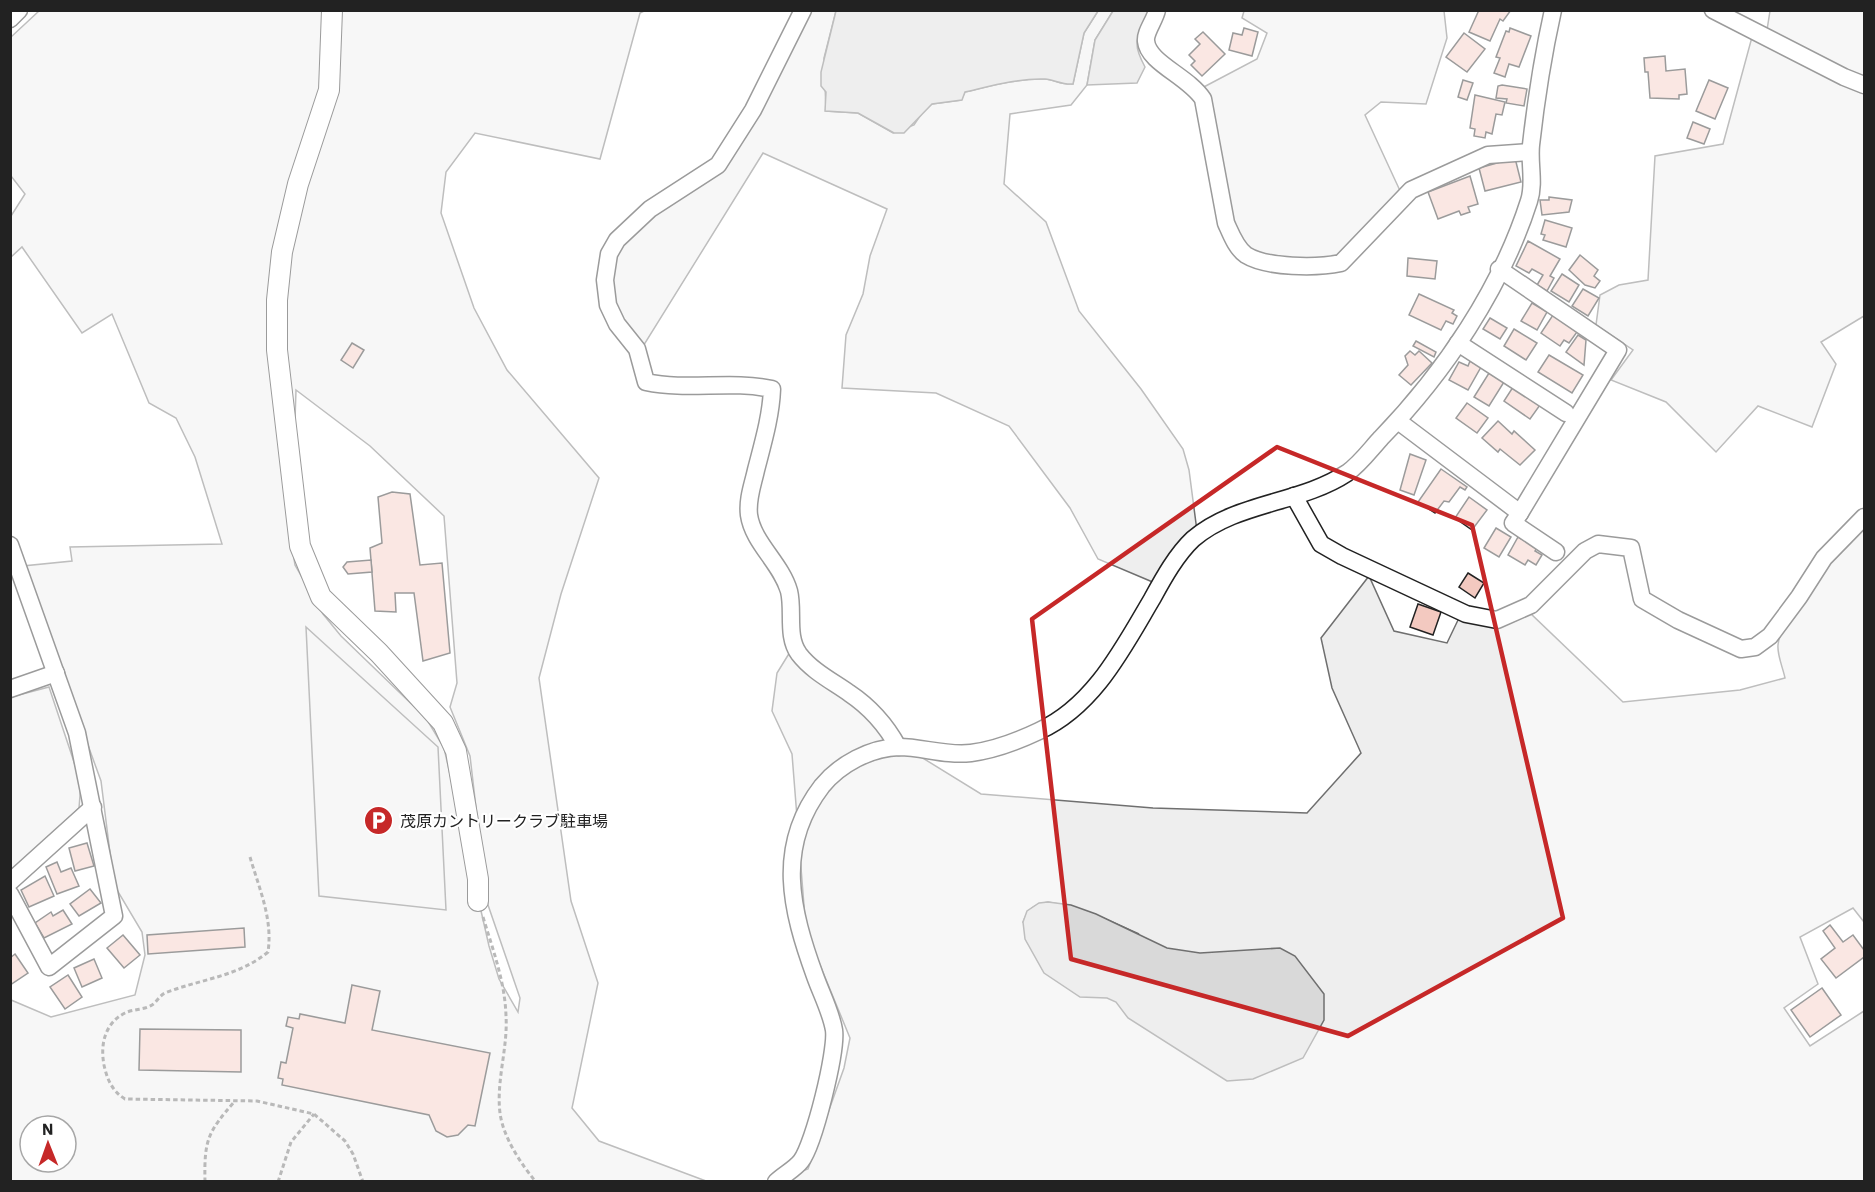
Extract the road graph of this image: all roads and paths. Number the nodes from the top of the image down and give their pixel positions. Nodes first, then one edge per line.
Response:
1 (19, 10) edge
2 (332, 10) edge
3 (803, 10) edge
4 (1157, 10) edge
5 (1552, 10) edge
6 (1713, 10) edge
7 (10, 19) edge
8 (1864, 85) edge
9 (1530, 152) junction
10 (1499, 269) junction
11 (1458, 343) junction
12 (1566, 413) dead end
13 (1398, 421) junction
14 (1294, 496) junction
15 (1521, 513) junction
16 (1864, 517) edge
17 (10, 545) edge
18 (1557, 552) dead end
19 (56, 673) junction
20 (10, 689) edge
21 (898, 747) junction
22 (93, 807) junction
23 (250, 857) dead end
24 (10, 882) edge
25 (10, 894) edge
26 (478, 902) joint
27 (236, 1101) junction
28 (314, 1114) junction
29 (205, 1182) edge
30 (278, 1182) edge
31 (363, 1182) edge
32 (536, 1182) edge
33 (776, 1182) edge

1 - 7 street
2 - 26 street
3 - 21 street
4 - 9 street
5 - 9 street
6 - 8 street
9 - 10 street
10 - 11 street
10 - 15 street
11 - 12 street
11 - 13 street
13 - 14 street
13 - 15 street
14 - 16 street
14 - 21 street
15 - 18 street
17 - 19 street
19 - 20 street
19 - 22 street
21 - 33 street
22 - 24 street
22 - 25 street
23 - 27 path
26 - 32 path
27 - 28 path
27 - 29 path
28 - 30 path
28 - 31 path

